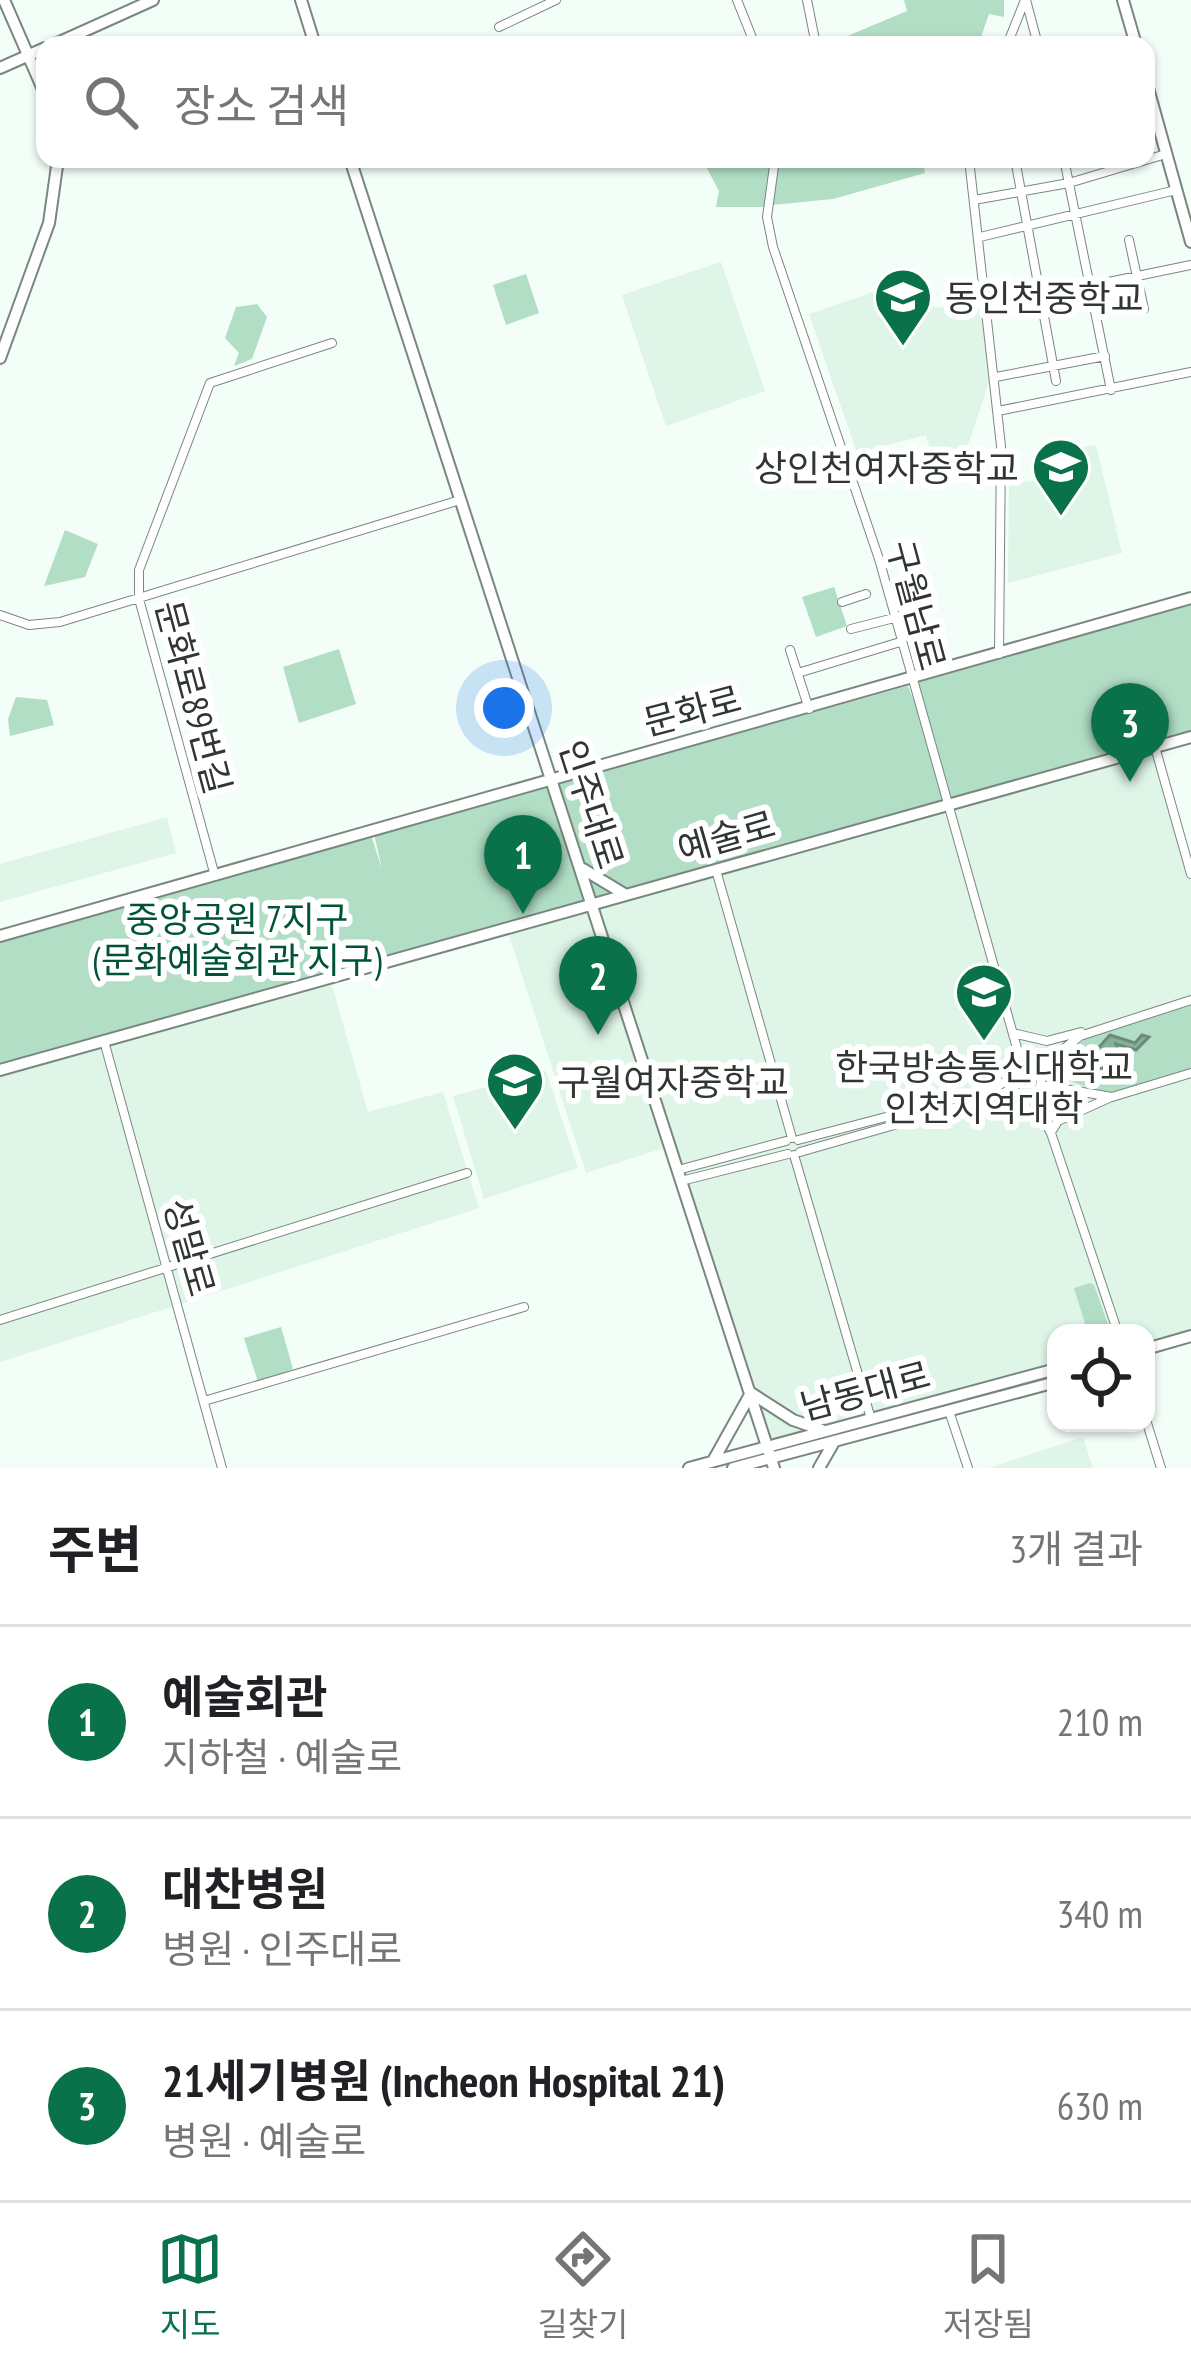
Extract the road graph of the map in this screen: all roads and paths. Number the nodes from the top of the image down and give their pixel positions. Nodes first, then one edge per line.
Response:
1 (4, 0) edge
2 (153, 0) edge
3 (556, 0) edge
4 (737, 0) edge
5 (807, 0) edge
6 (1025, 0) edge
7 (1123, 0) edge
8 (301, 2) edge
9 (499, 27) dead end
10 (73, 36) edge
11 (312, 36) edge
12 (751, 36) edge
13 (814, 36) edge
14 (1011, 36) edge
15 (1035, 36) edge
16 (1133, 36) edge
17 (36, 52) edge
18 (30, 55) junction
19 (0, 68) edge
20 (36, 71) edge
21 (1155, 120) edge
22 (1166, 154) junction
23 (1155, 157) edge
24 (57, 168) edge
25 (353, 168) edge
26 (774, 168) edge
27 (970, 168) edge
28 (1017, 168) edge
29 (1066, 168) edge
30 (1120, 168) edge
31 (1070, 183) junction
32 (1177, 190) junction
33 (1021, 192) junction
34 (974, 200) junction
35 (1186, 208) edge
36 (1076, 216) junction
37 (1028, 226) junction
38 (980, 237) junction
39 (1129, 240) dead end
40 (1191, 242) edge
41 (1191, 265) edge
42 (1137, 278) junction
43 (1090, 286) junction
44 (1041, 296) junction
45 (1144, 310) dead end
46 (332, 343) dead end
47 (1105, 356) junction
48 (0, 358) edge
49 (1053, 367) junction
50 (1191, 372) edge
51 (996, 377) junction
52 (1056, 381) dead end
53 (1112, 389) junction
54 (998, 411) junction
55 (462, 499) junction
56 (866, 594) dead end
57 (139, 598) junction
58 (1191, 598) edge
59 (842, 602) dead end
60 (0, 615) edge
61 (894, 618) junction
62 (851, 629) dead end
63 (900, 642) junction
64 (790, 650) dead end
65 (999, 656) junction
66 (798, 673) junction
67 (910, 682) junction
68 (809, 709) junction
69 (1191, 737) edge
70 (1155, 747) junction
71 (553, 780) junction
72 (946, 806) junction
73 (581, 868) junction
74 (716, 870) junction
75 (1191, 874) edge
76 (215, 876) junction
77 (626, 895) junction
78 (593, 904) junction
79 (0, 936) edge
80 (1190, 1001) edge
81 (1094, 1031) junction
82 (1017, 1034) junction
83 (104, 1041) junction
84 (1060, 1051) junction
85 (1022, 1066) junction
86 (0, 1070) edge
87 (1037, 1070) junction
88 (1191, 1073) edge
89 (1012, 1077) junction
90 (1041, 1085) junction
91 (1069, 1091) junction
92 (1019, 1094) junction
93 (1031, 1096) junction
94 (1112, 1097) junction
95 (1051, 1133) junction
96 (792, 1140) junction
97 (794, 1154) junction
98 (467, 1173) dead end
99 (679, 1176) junction
100 (166, 1265) junction
101 (524, 1307) dead end
102 (0, 1320) edge
103 (1115, 1324) edge
104 (1191, 1336) edge
105 (1155, 1346) edge
106 (1047, 1372) edge
107 (1047, 1385) edge
108 (751, 1394) junction
109 (204, 1401) junction
110 (950, 1412) junction
111 (874, 1426) junction
112 (1150, 1432) edge
113 (833, 1437) junction
114 (770, 1458) edge
115 (713, 1461) junction
116 (222, 1468) edge
117 (689, 1468) edge
118 (733, 1468) edge
119 (819, 1468) edge
120 (968, 1468) edge
121 (1161, 1468) edge

1 - 18 main road
2 - 10 main road
3 - 9 street
4 - 12 street
5 - 13 street
6 - 14 street
6 - 15 street
7 - 16 main road
8 - 11 main road
17 - 18 main road
18 - 19 main road
18 - 20 main road
21 - 22 main road
22 - 23 street
22 - 32 main road
24 - 48 main road
25 - 55 main road, 인주대로
26 - 61 street, 구월남로
27 - 34 street
28 - 33 street
29 - 31 street
30 - 31 street
31 - 33 street
31 - 36 street
32 - 35 main road
32 - 36 street
33 - 34 street
33 - 37 street
34 - 38 street
35 - 40 main road
36 - 37 street
36 - 43 street
37 - 38 street
37 - 44 street
38 - 51 street
39 - 42 street
41 - 42 street
42 - 43 street
42 - 45 street
43 - 44 street
43 - 47 street
44 - 49 street
46 - 57 street, 문화로89번길
47 - 49 street
47 - 53 street
49 - 51 street
49 - 52 street
50 - 53 street
51 - 54 street
53 - 54 street
54 - 65 street
55 - 57 street
55 - 71 main road, 인주대로
56 - 59 street
57 - 60 street
57 - 76 street, 문화로89번길
58 - 65 main road, 문화로
61 - 62 street
61 - 63 street, 구월남로
63 - 66 street
63 - 67 street, 구월남로
64 - 66 street
65 - 67 main road, 문화로
66 - 68 street
67 - 68 main road, 문화로
67 - 72 street, 구월남로
68 - 71 main road, 문화로
69 - 70 main road, 예술로
70 - 72 main road, 예술로
70 - 75 street
71 - 73 main road, 인주대로
71 - 76 main road, 문화로
72 - 74 main road, 예술로
72 - 82 street, 구월남로
73 - 77 main road
73 - 78 main road, 인주대로
74 - 77 main road, 예술로
74 - 96 street
76 - 79 main road, 문화로
77 - 78 main road, 예술로
78 - 83 main road, 예술로
78 - 99 main road, 인주대로
80 - 81 street
81 - 82 street
81 - 84 street
82 - 85 street, 구월남로
83 - 86 main road, 예술로
83 - 100 street, 성말로
84 - 87 street
84 - 91 street
85 - 87 street
85 - 89 street
87 - 90 street
88 - 94 street
89 - 92 street
89 - 96 street
90 - 91 street
90 - 93 street
91 - 94 street
92 - 93 street
92 - 97 street
93 - 95 street
94 - 95 street
95 - 103 street
96 - 97 street
96 - 97 street
96 - 99 street
97 - 99 street
97 - 111 street
98 - 100 street
99 - 108 main road, 인주대로
100 - 102 street
100 - 109 street, 성말로
101 - 109 street
104 - 105 main road
106 - 111 main road, 남동대로
107 - 110 main road, 남동대로
108 - 113 main road
108 - 114 main road, 인주대로
108 - 115 main road
109 - 116 street, 성말로
110 - 111 main road, 남동대로
110 - 120 street
111 - 113 main road, 남동대로
112 - 121 street
113 - 114 main road, 남동대로
113 - 119 main road
114 - 115 main road, 남동대로
114 - 118 main road, 남동대로
115 - 117 main road, 남동대로

